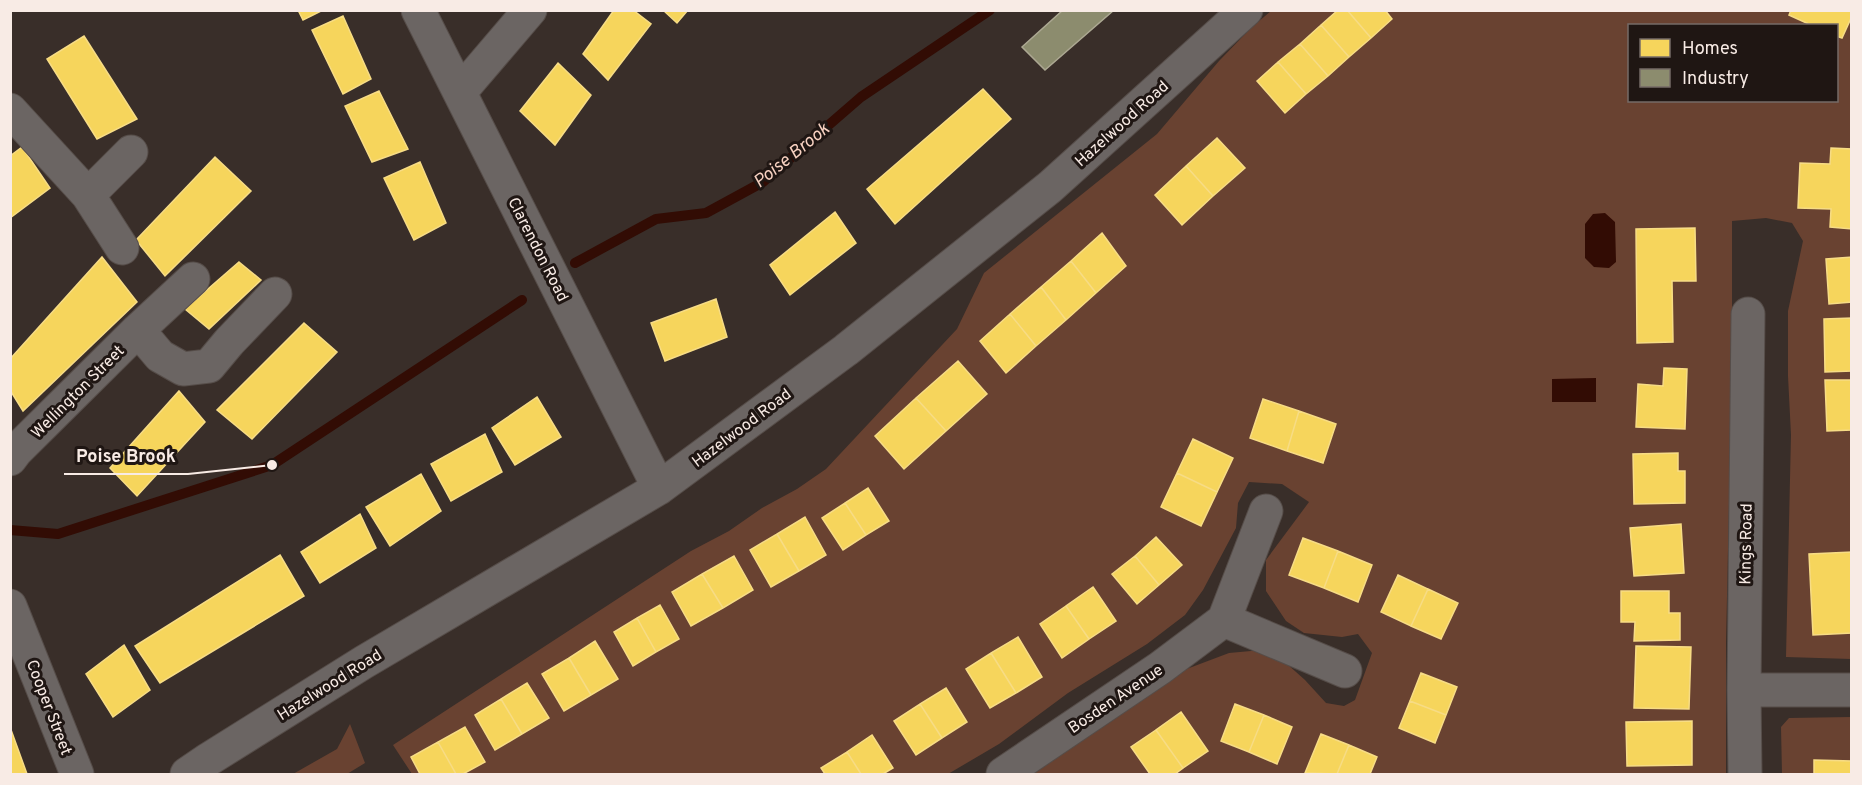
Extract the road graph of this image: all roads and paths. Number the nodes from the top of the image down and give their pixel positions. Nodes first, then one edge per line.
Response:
1 (418, 10) edge
2 (530, 10) edge
3 (1246, 10) edge
4 (460, 92) junction
5 (10, 110) edge
6 (131, 152) dead end
7 (88, 195) junction
8 (122, 248) dead end
9 (193, 279) dead end
10 (275, 294) dead end
11 (1748, 314) dead end
12 (138, 330) junction
13 (12, 450) edge
14 (659, 488) junction
15 (1266, 511) dead end
16 (10, 606) edge
17 (1224, 620) junction
18 (1345, 671) dead end
19 (1744, 690) junction
20 (1851, 690) edge
21 (77, 774) edge
22 (187, 774) edge
23 (1004, 774) edge
24 (1745, 774) edge

1 - 4 street, Clarendon Road
2 - 4 street
3 - 14 street, Hazelwood Road
4 - 14 street, Clarendon Road
5 - 7 street
6 - 7 street
7 - 8 street
9 - 12 street, Wellington Street
10 - 12 street, Wellington Street
11 - 19 street, Kings Road
12 - 13 street, Wellington Street
14 - 22 street, Hazelwood Road
15 - 17 street
16 - 21 street, Cooper Street
17 - 18 street
17 - 23 street, Bosden Avenue
19 - 20 street
19 - 24 street, Kings Road

